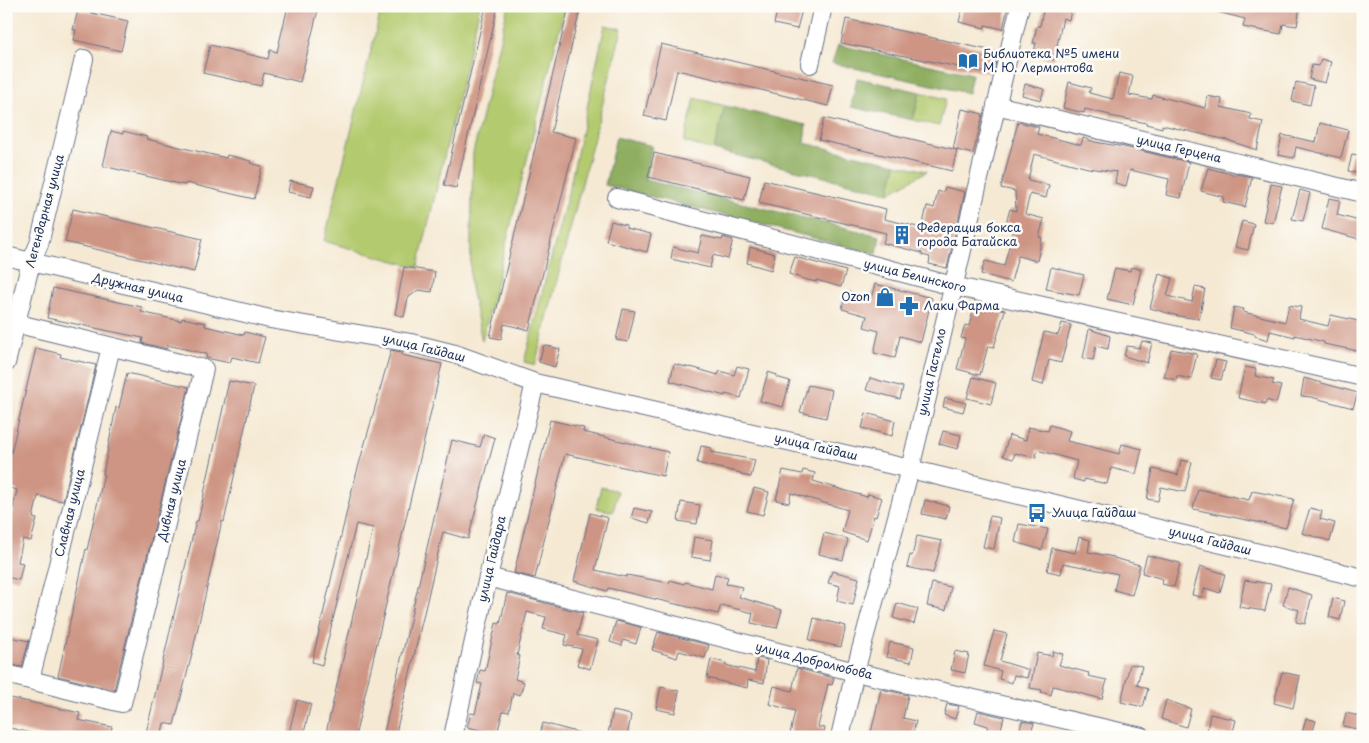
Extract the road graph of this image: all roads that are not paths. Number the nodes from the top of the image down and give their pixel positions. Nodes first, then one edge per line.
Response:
1 (823, 6) edge
2 (1020, 6) edge
3 (84, 59) dead end
4 (810, 64) dead end
5 (996, 105) junction
6 (1363, 192) edge
7 (616, 198) dead end
8 (6, 256) edge
9 (31, 262) junction
10 (952, 286) junction
11 (270, 319) joint
12 (11, 322) edge
13 (111, 347) junction
14 (6, 362) edge
15 (1363, 377) edge
16 (535, 383) junction
17 (910, 469) junction
18 (488, 577) junction
19 (1363, 578) edge
20 (855, 672) junction
21 (6, 674) edge
22 (30, 680) junction
23 (453, 737) edge
24 (840, 737) edge
25 (1142, 737) edge

1 - 4 street
2 - 5 street, улица Гастелло
3 - 9 street, Легендарная улица
5 - 6 street, улица Герцена
5 - 10 street, улица Гастелло
7 - 10 street, улица Белинского
8 - 9 street, Дружная улица
9 - 11 street, Дружная улица
9 - 12 street, Легендарная улица
10 - 15 street, улица Белинского
10 - 17 street, улица Гастелло
11 - 16 street, улица Гайдаш
12 - 13 street, Дивная улица
12 - 14 street, Легендарная улица
13 - 22 street, Славная улица
13 - 22 street, Дивная улица
16 - 17 street, улица Гайдаш
16 - 18 street, улица Гайдара
17 - 19 street, улица Гайдаш
17 - 20 street, улица Гастелло
18 - 20 street, улица Добролюбова
18 - 23 street, улица Гайдара
20 - 24 street, улица Гастелло
20 - 25 street, улица Добролюбова
21 - 22 street, Дивная улица

